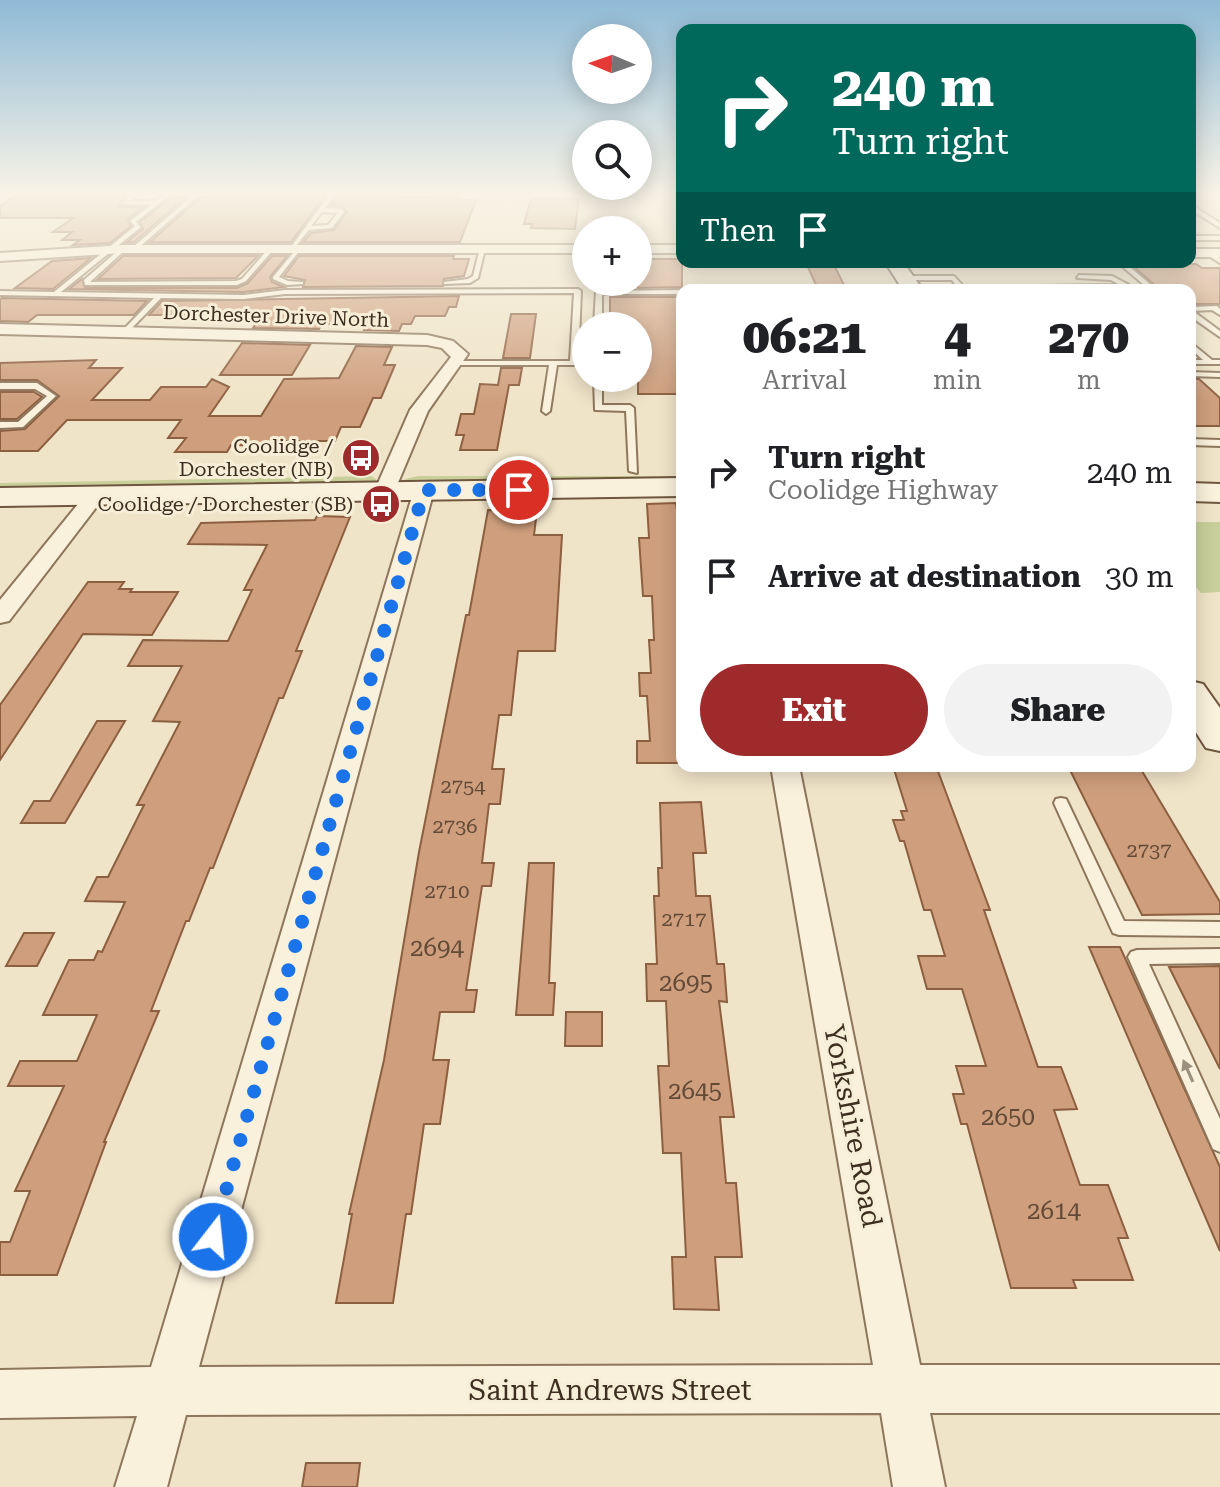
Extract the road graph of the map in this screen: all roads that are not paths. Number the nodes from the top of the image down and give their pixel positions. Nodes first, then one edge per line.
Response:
1 (99, 264) edge
2 (105, 264) edge
3 (258, 264) edge
4 (284, 264) edge
5 (479, 264) edge
6 (1127, 268) edge
7 (1079, 277) dead end
8 (954, 278) junction
9 (964, 278) dead end
10 (906, 280) edge
11 (931, 284) edge
12 (958, 284) edge
13 (1124, 284) edge
14 (1147, 284) edge
15 (57, 292) junction
16 (676, 292) edge
17 (0, 293) edge
18 (159, 296) junction
19 (1196, 310) edge
20 (598, 312) edge
21 (1220, 313) edge
22 (1196, 315) edge
23 (0, 329) edge
24 (128, 330) junction
25 (1220, 335) edge
26 (1196, 348) edge
27 (455, 355) junction
28 (1215, 362) edge
29 (553, 363) junction
30 (1196, 374) edge
31 (1220, 375) edge
32 (1, 387) edge
33 (598, 392) edge
34 (546, 411) dead end
35 (0, 425) edge
36 (1196, 442) edge
37 (1220, 443) edge
38 (676, 470) edge
39 (634, 471) junction
40 (1196, 473) edge
41 (1220, 473) edge
42 (0, 478) edge
43 (389, 481) junction
44 (676, 487) edge
45 (424, 490) junction
46 (1196, 492) edge
47 (1220, 493) edge
48 (0, 497) edge
49 (94, 497) junction
50 (0, 616) edge
51 (786, 772) edge
52 (1061, 803) dead end
53 (1220, 929) edge
54 (1220, 956) edge
55 (1220, 1142) edge
56 (902, 1389) junction
57 (1220, 1389) edge
58 (169, 1393) junction
59 (0, 1394) edge
60 (141, 1487) edge
61 (919, 1487) edge

1 - 15 lane
2 - 3 lane
4 - 5 lane
6 - 14 lane
7 - 13 lane
8 - 9 lane
8 - 10 lane
8 - 12 lane
10 - 11 lane
15 - 17 lane
15 - 18 lane
16 - 20 lane
18 - 24 lane
18 - 29 lane
19 - 21 lane
22 - 25 lane
23 - 24 street, Dorchester Drive North
24 - 27 street, Dorchester Drive North
26 - 28 lane
27 - 29 lane
27 - 43 street
29 - 34 lane
30 - 31 lane
32 - 35 lane
33 - 39 lane
36 - 37 lane
38 - 39 main road
39 - 43 main road
40 - 41 main road
42 - 43 main road
43 - 45 main road
43 - 49 main road
44 - 45 main road
45 - 58 street
46 - 47 main road
48 - 49 main road
49 - 50 street
51 - 56 street, Yorkshire Road
52 - 53 lane
55 -> 54 lane
56 - 57 street, Saint Andrews Street
56 - 58 street, Saint Andrews Street
56 - 61 street, Yorkshire Road
58 - 59 street, Saint Andrews Street
58 - 60 street

